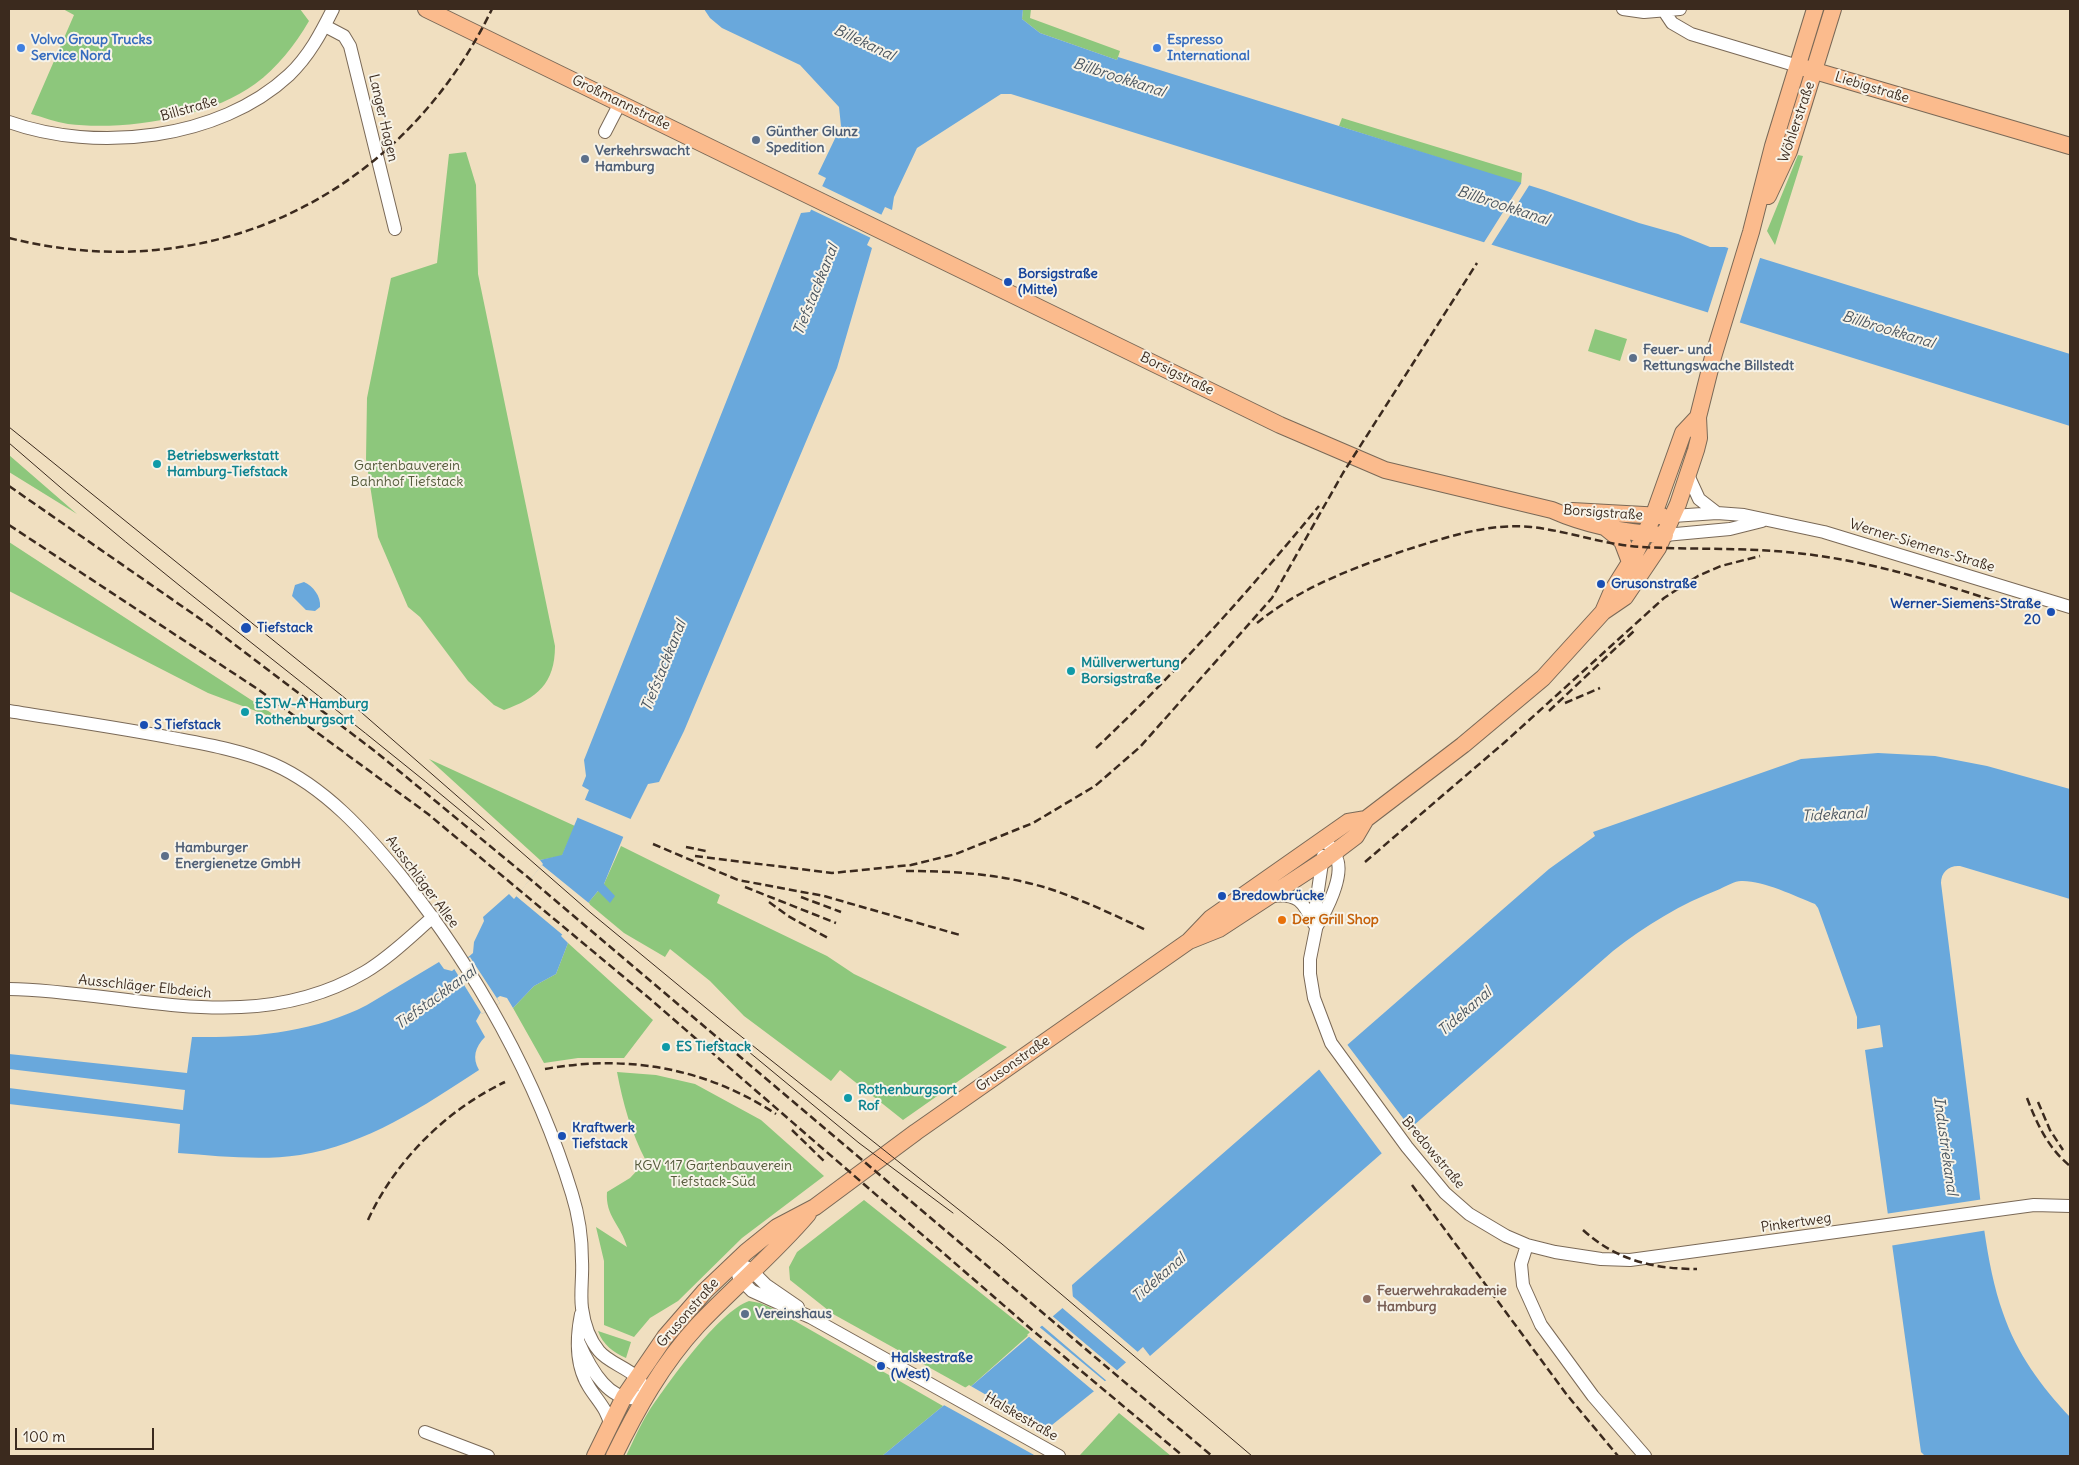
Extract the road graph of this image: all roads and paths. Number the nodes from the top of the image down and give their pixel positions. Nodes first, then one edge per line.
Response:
1 (333, 9) edge
2 (426, 9) edge
3 (1623, 9) edge
4 (1680, 9) edge
5 (1815, 9) edge
6 (1833, 9) edge
7 (1664, 11) junction
8 (325, 26) junction
9 (1798, 66) junction
10 (1814, 71) junction
11 (620, 102) junction
12 (9, 122) edge
13 (605, 132) dead end
14 (2070, 146) edge
15 (816, 198) joint
16 (395, 229) dead end
17 (1751, 232) junction
18 (1698, 417) junction
19 (1688, 475) junction
20 (1552, 510) junction
21 (1717, 513) junction
22 (1673, 516) junction
23 (1654, 517) junction
24 (1762, 521) junction
25 (1604, 527) junction
26 (1646, 534) junction
27 (1665, 534) junction
28 (1630, 562) junction
29 (2070, 608) edge
30 (1604, 612) junction
31 (9, 711) edge
32 (1366, 819) junction
33 (1324, 839) junction
34 (1329, 857) junction
35 (1271, 896) junction
36 (433, 917) junction
37 (1316, 928) junction
38 (1189, 941) junction
39 (9, 989) edge
40 (2070, 1206) edge
41 (814, 1207) junction
42 (1527, 1245) junction
43 (734, 1262) junction
44 (747, 1277) junction
45 (582, 1307) junction
46 (578, 1341) junction
47 (637, 1377) junction
48 (645, 1395) junction
49 (624, 1398) junction
50 (610, 1425) junction
51 (425, 1432) dead end
52 (488, 1456) edge
53 (595, 1456) edge
54 (614, 1456) edge
55 (1059, 1456) edge
56 (1645, 1456) edge

1 - 8 street, Billstraße
2 - 11 main road, Großmannstraße
3 - 7 street
4 - 7 street
5 - 9 main road, Wöhlerstraße
6 - 10 main road, Wöhlerstraße
7 - 9 street, Liebigstraße
8 - 12 street, Billstraße
8 - 16 street, Langer Hagen
9 - 10 main road, Liebigstraße
9 - 17 main road, Wöhlerstraße
10 - 14 main road, Liebigstraße
10 - 17 main road, Wöhlerstraße
11 - 13 street
11 - 15 main road, Großmannstraße
15 - 20 main road, Borsigstraße
17 - 18 main road, Wöhlerstraße
18 - 19 main road, Wöhlerstraße
18 - 23 main road, Wöhlerstraße
19 - 21 street
19 - 22 main road, Wöhlerstraße
20 - 23 main road, Borsigstraße
20 - 25 main road, Borsigstraße
21 - 22 street, Werner-Siemens-Straße
21 - 24 street, Werner-Siemens-Straße
22 - 23 main road, Borsigstraße
22 - 27 main road, Wöhlerstraße
23 - 26 main road, Grusonstraße
24 - 27 street, Werner-Siemens-Straße
24 - 29 street, Werner-Siemens-Straße
25 - 26 main road, Borsigstraße
25 - 28 main road
26 - 27 main road, Borsigstraße
26 - 28 main road, Grusonstraße
27 - 30 main road, Grusonstraße
28 - 30 main road, Grusonstraße
30 - 32 main road, Grusonstraße
31 - 36 street, Ausschläger Allee
32 - 33 main road, Grusonstraße
32 - 34 main road, Grusonstraße
33 - 34 street, Bredowstraße
33 - 38 main road, Grusonstraße
34 - 35 main road, Grusonstraße
34 - 37 street, Bredowstraße
35 - 37 street
35 - 38 main road, Grusonstraße
36 - 39 street, Ausschläger Elbdeich
36 - 45 street, Ausschläger Allee
37 - 42 street, Bredowstraße
38 - 41 main road, Grusonstraße
40 - 42 street, Pinkertweg
41 - 43 main road, Grusonstraße
41 - 44 main road, Grusonstraße
42 - 56 street
43 - 44 street
43 - 47 main road, Grusonstraße
44 - 48 main road, Grusonstraße
44 - 55 street, Halskestraße
45 - 46 street, Ausschläger Allee
45 - 47 street, Ausschläger Allee
46 - 49 street
46 - 50 street, Ausschläger Allee
47 - 48 street
47 - 49 main road, Grusonstraße
48 - 49 street
48 - 54 main road, Grusonstraße
49 - 50 main road, Grusonstraße
50 - 53 main road, Grusonstraße
51 - 52 street

